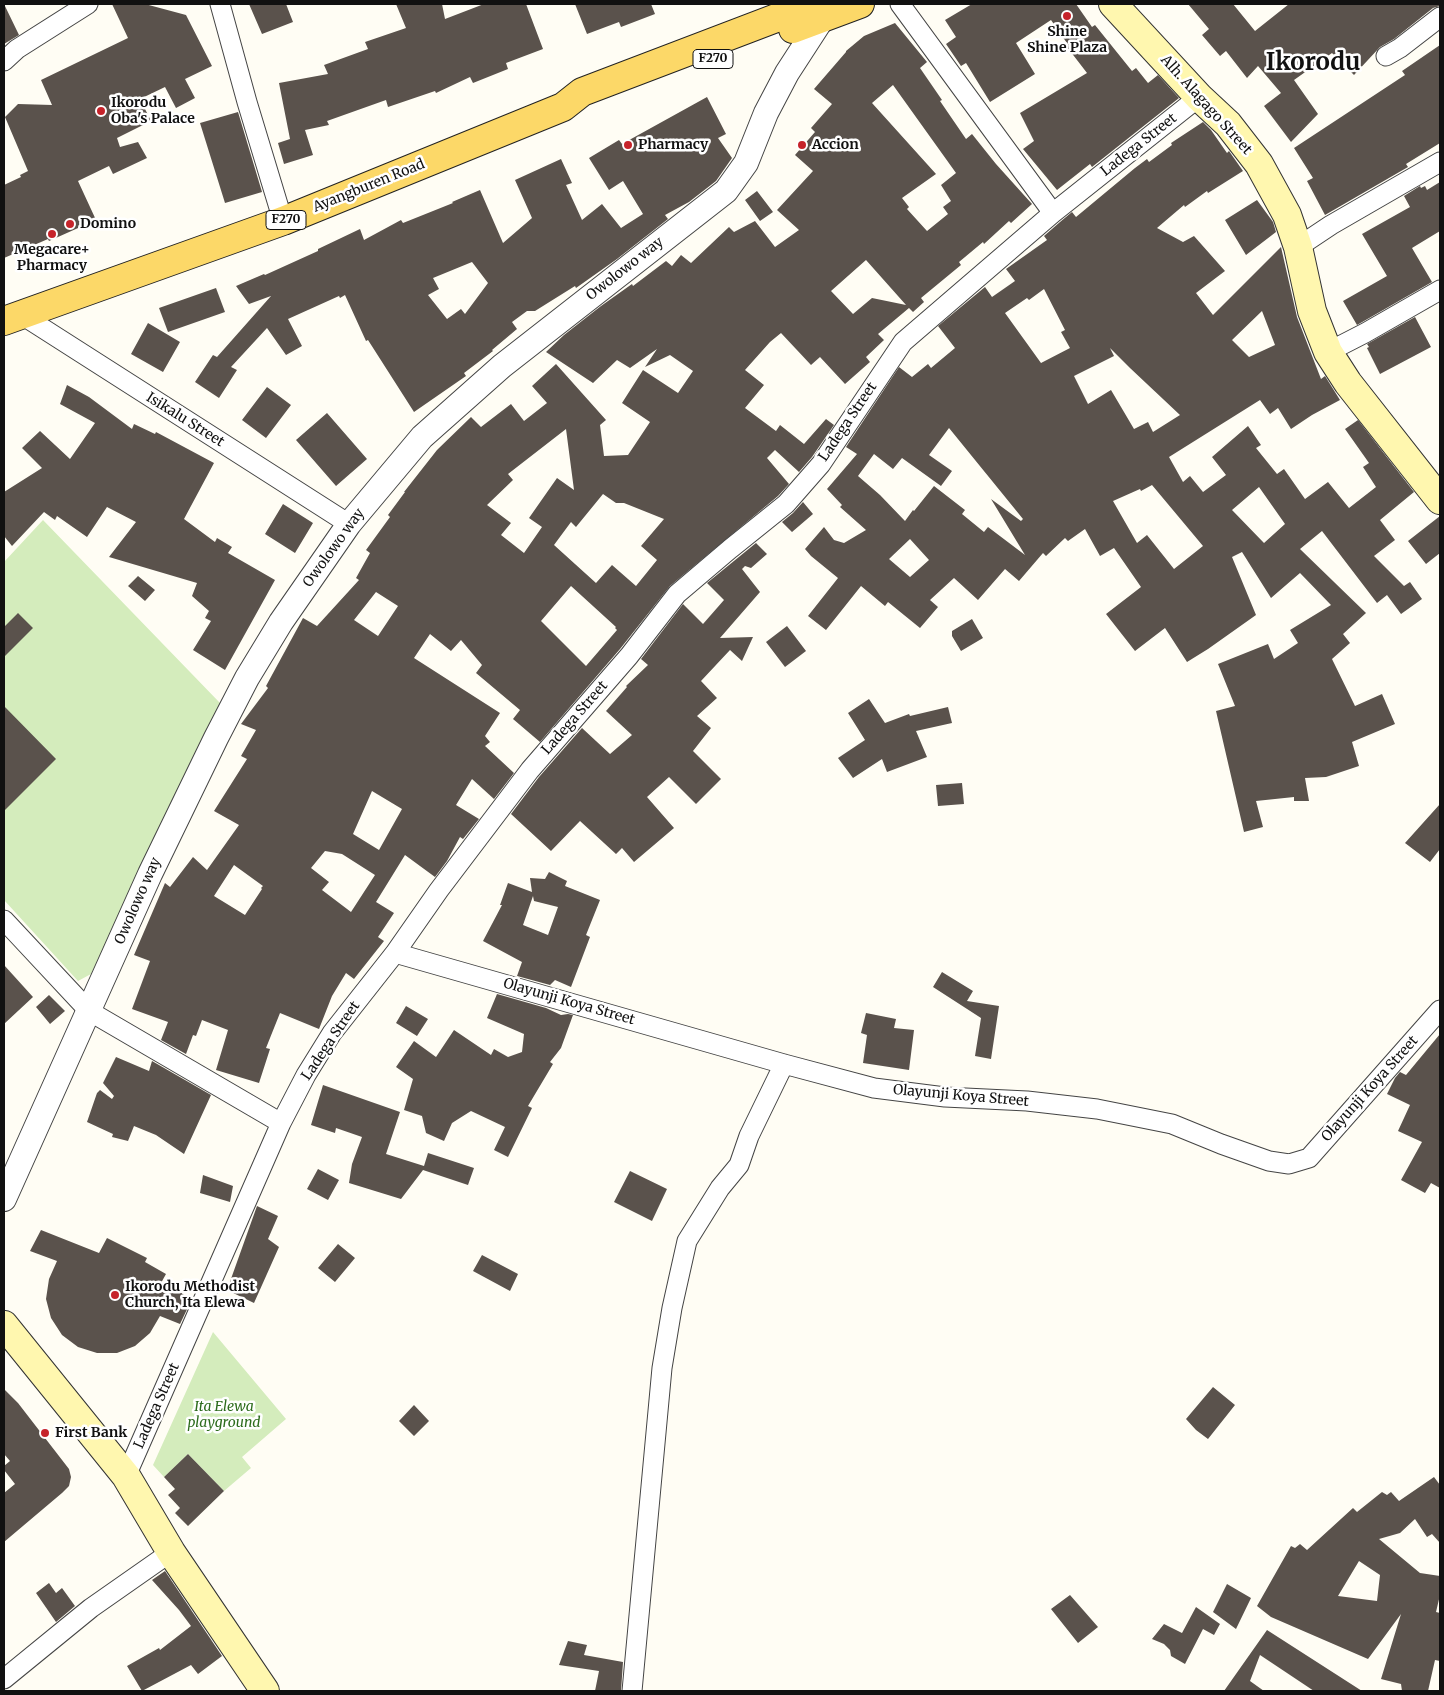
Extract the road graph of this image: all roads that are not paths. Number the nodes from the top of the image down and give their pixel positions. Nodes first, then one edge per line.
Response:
1 (88, 4) edge
2 (220, 4) edge
3 (860, 4) edge
4 (900, 4) edge
5 (1113, 4) edge
6 (818, 11) edge
7 (1440, 17) edge
8 (1386, 56) dead end
9 (4, 61) edge
10 (1199, 97) junction
11 (1440, 162) edge
12 (1053, 213) junction
13 (283, 221) junction
14 (1298, 246) junction
15 (1440, 290) edge
16 (13, 318) edge
17 (1328, 352) junction
18 (1440, 500) edge
19 (349, 524) junction
20 (4, 920) edge
21 (395, 953) junction
22 (1440, 1010) edge
23 (89, 1011) junction
24 (784, 1064) junction
25 (281, 1123) junction
26 (4, 1199) edge
27 (4, 1326) edge
28 (126, 1476) junction
29 (171, 1552) junction
30 (4, 1679) edge
31 (265, 1691) edge
32 (632, 1691) edge

1 - 9 street
2 - 13 street
3 - 6 main road, Ayangburen Road / F270
4 - 12 street
5 - 10 main road, Alh. Alagago Street
6 - 13 main road, Ayangburen Road / F270
6 - 19 street, Owolowo way
7 - 8 street
10 - 12 street, Ladega Street
10 - 14 main road, Alh. Alagago Street
11 - 14 street
12 - 21 street, Ladega Street
13 - 16 main road, Ayangburen Road / F270
14 - 17 main road, Alh. Alagago Street
15 - 17 street
16 - 19 street, Isikalu Street
17 - 18 main road, Alh. Alagago Street
19 - 23 street, Owolowo way
20 - 23 street
21 - 24 street, Olayunji Koya Street
21 - 25 street, Ladega Street
22 - 24 street, Olayunji Koya Street
23 - 25 street
23 - 26 street, Owolowo way
24 - 32 street
25 - 28 street, Ladega Street
27 - 28 main road
28 - 29 main road
29 - 30 street
29 - 31 main road

